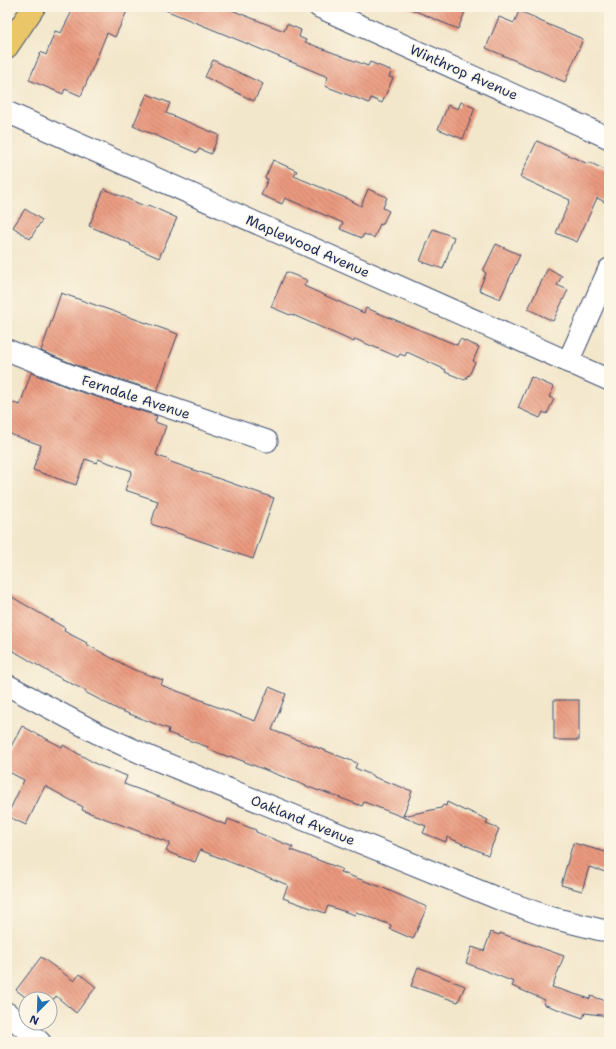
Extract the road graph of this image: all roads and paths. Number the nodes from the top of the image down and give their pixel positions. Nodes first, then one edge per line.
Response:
1 (34, 7) edge
2 (319, 7) edge
3 (7, 47) edge
4 (7, 112) edge
5 (609, 138) edge
6 (609, 269) edge
7 (7, 350) edge
8 (568, 362) junction
9 (609, 380) edge
10 (267, 441) dead end
11 (7, 685) edge
12 (609, 930) edge
13 (7, 1013) edge
14 (40, 1042) edge

1 - 3 main road
2 - 5 street, Winthrop Avenue
4 - 8 street, Maplewood Avenue
6 - 8 street
7 - 10 street, Ferndale Avenue
8 - 9 street, Maplewood Avenue
11 - 12 street, Oakland Avenue
13 - 14 street

